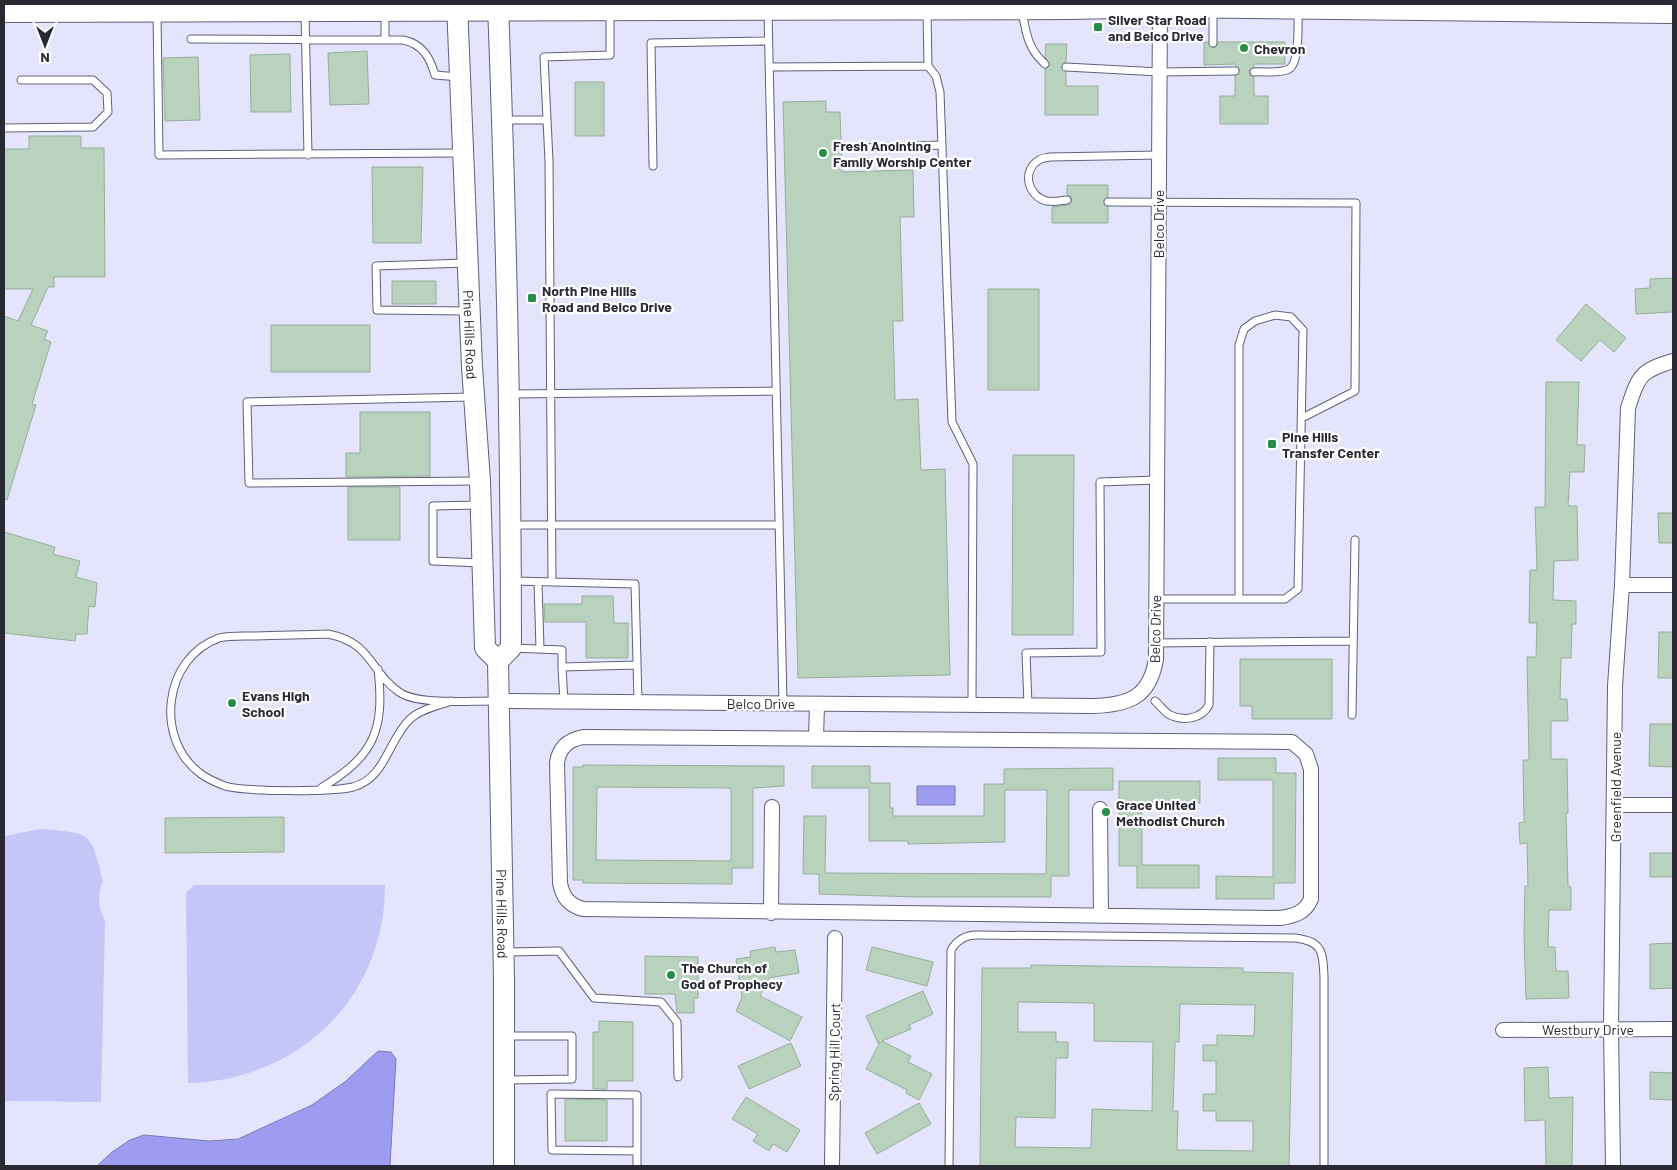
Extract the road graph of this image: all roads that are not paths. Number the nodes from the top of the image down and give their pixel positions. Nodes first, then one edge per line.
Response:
1 (871, 4) edge
2 (1392, 4) edge
3 (1161, 5) edge
4 (1250, 6) edge
5 (458, 7) edge
6 (498, 7) edge
7 (45, 8) edge
8 (1213, 8) junction
9 (927, 9) junction
10 (1022, 9) junction
11 (1298, 9) junction
12 (305, 10) junction
13 (385, 10) junction
14 (610, 10) junction
15 (768, 10) junction
16 (841, 10) junction
17 (1366, 10) junction
18 (157, 11) junction
19 (4, 12) edge
20 (1673, 13) edge
21 (191, 39) dead end
22 (305, 39) junction
23 (385, 39) junction
24 (768, 41) junction
25 (1213, 42) dead end
26 (1045, 64) dead end
27 (928, 66) junction
28 (769, 67) junction
29 (1066, 67) dead end
30 (1160, 72) junction
31 (1235, 72) dead end
32 (1254, 72) dead end
33 (460, 77) junction
34 (20, 80) dead end
35 (501, 120) junction
36 (547, 120) junction
37 (4, 128) edge
38 (942, 145) junction
39 (863, 148) dead end
40 (464, 153) junction
41 (308, 155) junction
42 (1159, 155) junction
43 (654, 166) dead end
44 (1067, 200) dead end
45 (1158, 200) junction
46 (1108, 202) dead end
47 (468, 263) junction
48 (471, 311) junction
49 (1673, 362) edge
50 (776, 391) junction
51 (508, 394) junction
52 (551, 394) junction
53 (475, 397) junction
54 (1302, 418) junction
55 (1157, 480) junction
56 (480, 481) junction
57 (481, 504) junction
58 (510, 525) junction
59 (552, 525) junction
60 (779, 525) junction
61 (1355, 540) dead end
62 (484, 563) junction
63 (511, 580) junction
64 (538, 582) junction
65 (552, 582) junction
66 (1622, 585) junction
67 (1673, 585) edge
68 (1156, 598) junction
69 (1239, 598) junction
70 (1210, 642) junction
71 (1353, 642) junction
72 (1156, 643) junction
73 (540, 649) junction
74 (504, 655) junction
75 (637, 665) junction
76 (562, 667) junction
77 (378, 668) junction
78 (451, 701) junction
79 (499, 701) junction
80 (1155, 701) dead end
81 (564, 702) junction
82 (638, 702) junction
83 (783, 703) junction
84 (817, 704) junction
85 (972, 705) junction
86 (1028, 705) junction
87 (1352, 715) dead end
88 (816, 738) junction
89 (318, 790) junction
90 (1615, 805) junction
91 (1673, 805) edge
92 (772, 807) dead end
93 (1100, 809) dead end
94 (771, 913) junction
95 (1100, 916) junction
96 (835, 938) dead end
97 (504, 952) junction
98 (1611, 1029) junction
99 (1673, 1029) edge
100 (1502, 1030) dead end
101 (504, 1036) junction
102 (678, 1077) dead end
103 (504, 1080) junction
104 (637, 1151) junction
105 (504, 1166) edge
106 (637, 1166) edge
107 (832, 1166) edge
108 (949, 1166) edge
109 (1324, 1166) edge
110 (1613, 1166) edge

1 - 16 main road
2 - 17 main road
3 - 8 main road
3 - 10 main road
3 - 30 street, Belco Drive
4 - 8 main road
4 - 11 main road
5 - 6 main road
5 - 13 main road
5 - 33 main road, Pine Hills Road
6 - 14 main road
6 - 35 main road, Pine Hills Road
7 - 18 main road
7 - 19 main road
8 - 25 lane
9 - 10 main road
9 - 16 main road
9 - 27 lane
10 - 26 lane
11 - 17 main road
11 - 32 lane
12 - 13 main road
12 - 18 main road
12 - 22 lane
13 - 23 lane
14 - 15 main road
14 - 36 lane
15 - 16 main road
15 - 24 lane
17 - 20 main road
18 - 41 lane
21 - 22 lane
22 - 23 lane
22 - 41 lane
23 - 33 lane
24 - 28 lane
24 - 43 lane
27 - 28 lane
27 - 38 lane
28 - 50 lane
29 - 30 lane
30 - 31 lane
30 - 42 street, Belco Drive
33 - 40 main road, Pine Hills Road
34 - 37 lane
35 - 36 lane
35 - 51 main road, Pine Hills Road
36 - 52 lane
38 - 39 lane
38 - 85 lane
40 - 41 lane
40 - 47 main road, Pine Hills Road
42 - 44 lane
42 - 45 street, Belco Drive
45 - 46 lane
45 - 54 lane
45 - 55 street, Belco Drive
47 - 48 main road, Pine Hills Road
47 - 48 lane
48 - 53 main road, Pine Hills Road
49 - 66 street, Greenfield Avenue
50 - 52 lane
50 - 60 lane
51 - 52 lane
51 - 58 main road, Pine Hills Road
52 - 59 lane
53 - 56 main road, Pine Hills Road
53 - 56 lane
54 - 69 lane
54 - 69 lane
55 - 68 street, Belco Drive
55 - 86 lane
56 - 57 main road, Pine Hills Road
57 - 62 main road, Pine Hills Road
57 - 62 lane
58 - 59 lane
58 - 63 main road, Pine Hills Road
59 - 60 lane
59 - 65 lane
60 - 83 lane
61 - 71 lane
62 - 74 main road, Pine Hills Road
63 - 64 lane
63 - 74 main road, Pine Hills Road
64 - 65 lane
64 - 73 lane
65 - 75 lane
66 - 67 street
66 - 90 street, Greenfield Avenue
68 - 69 lane
68 - 72 street, Belco Drive
70 - 71 lane
70 - 72 lane
70 - 80 lane
71 - 87 lane
72 - 86 street, Belco Drive
73 - 74 lane
73 - 76 lane
74 - 79 main road, Pine Hills Road
75 - 76 lane
75 - 82 lane
76 - 81 lane
77 - 78 lane
77 - 89 lane
77 - 89 lane
78 - 79 lane
78 - 89 lane
79 - 81 street, Belco Drive
79 - 97 main road, Pine Hills Road
81 - 82 street, Belco Drive
82 - 83 street, Belco Drive
83 - 84 street, Belco Drive
84 - 85 street, Belco Drive
84 - 88 street
85 - 86 street, Belco Drive
88 - 94 street
88 - 95 street
90 - 91 street
90 - 98 street, Greenfield Avenue
92 - 94 street
93 - 95 street
94 - 95 street
96 - 107 street, Spring Hill Court
97 - 101 main road, Pine Hills Road
97 - 102 lane
98 - 99 street, Westbury Drive
98 - 100 street, Westbury Drive
98 - 110 street, Greenfield Avenue
101 - 103 main road, Pine Hills Road
101 - 103 lane
103 - 105 main road, Pine Hills Road
104 - 104 lane
104 - 106 lane
108 - 109 lane

